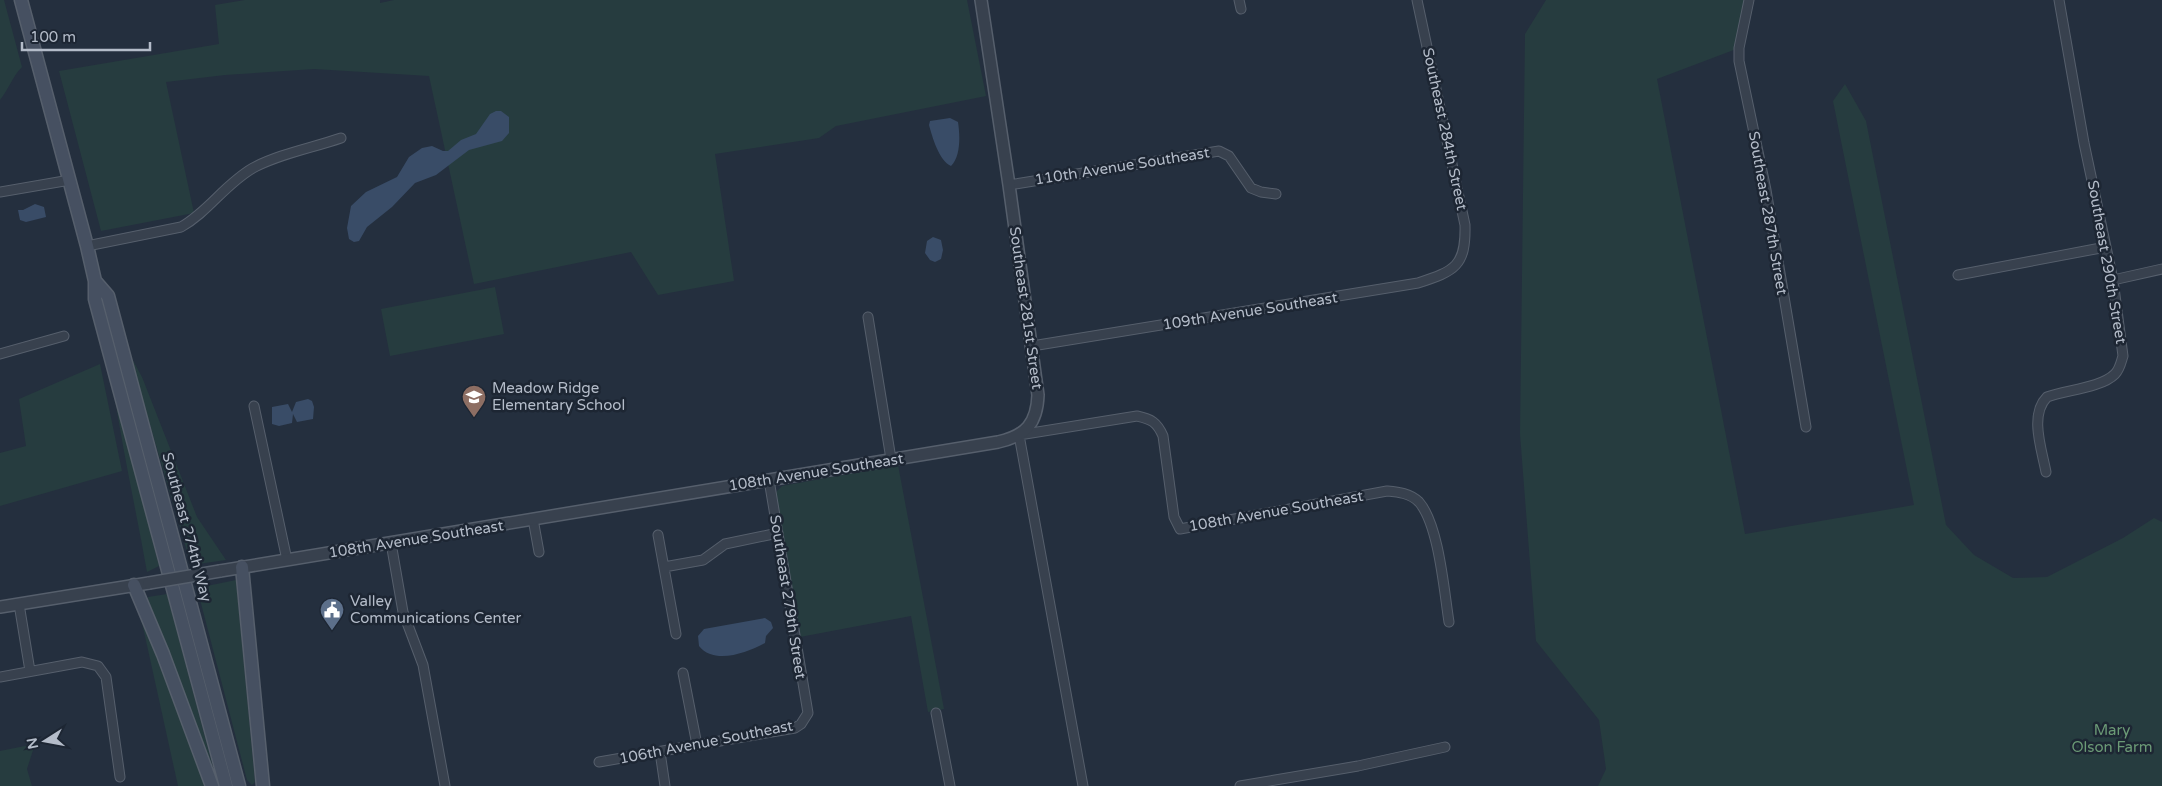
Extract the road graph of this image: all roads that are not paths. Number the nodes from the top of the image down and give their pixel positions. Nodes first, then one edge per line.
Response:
1 (21, 0) edge
2 (981, 0) edge
3 (1417, 0) edge
4 (1749, 0) edge
5 (2059, 0) edge
6 (341, 138) dead end
7 (70, 180) junction
8 (1009, 185) junction
9 (0, 192) edge
10 (1276, 194) dead end
11 (87, 246) junction
12 (2106, 246) junction
13 (1462, 259) joint
14 (2162, 269) edge
15 (1958, 275) dead end
16 (95, 280) junction
17 (2113, 280) junction
18 (868, 317) dead end
19 (64, 336) dead end
20 (1032, 346) junction
21 (0, 354) edge
22 (254, 406) dead end
23 (1806, 427) dead end
24 (1019, 435) junction
25 (891, 459) junction
26 (2046, 472) dead end
27 (769, 480) junction
28 (533, 519) junction
29 (658, 534) dead end
30 (778, 534) junction
31 (391, 543) junction
32 (539, 552) dead end
33 (287, 560) junction
34 (242, 567) junction
35 (664, 567) junction
36 (134, 585) junction
37 (19, 604) junction
38 (0, 607) edge
39 (1449, 622) dead end
40 (676, 634) dead end
41 (30, 671) junction
42 (683, 673) dead end
43 (0, 677) edge
44 (808, 713) joint
45 (936, 713) dead end
46 (697, 745) junction
47 (1445, 747) dead end
48 (660, 752) junction
49 (599, 762) dead end
50 (120, 777) dead end
51 (212, 786) edge
52 (226, 786) edge
53 (239, 786) edge
54 (263, 786) edge
55 (445, 786) edge
56 (665, 786) edge
57 (950, 786) edge
58 (1083, 786) edge
59 (1240, 786) edge

1 - 7 main road, Southeast 274th Way
2 - 8 street, Southeast 281st Street
3 - 13 street, Southeast 284th Street
4 - 23 street, Southeast 287th Street
5 - 12 street, Southeast 290th Street
6 - 11 street
7 - 9 street
7 - 11 main road, Southeast 274th Way
8 - 10 street, 110th Avenue Southeast
8 - 20 street, Southeast 281st Street
11 - 16 main road, Southeast 274th Way
12 - 15 street
12 - 17 street, Southeast 290th Street
13 - 20 street, 109th Avenue Southeast
14 - 17 street
16 - 52 main road, Southeast 274th Way
16 - 53 main road, Southeast 274th Way
17 - 26 street, Southeast 290th Street
18 - 25 street
19 - 21 street
20 - 24 street, Southeast 281st Street
22 - 33 street
24 - 25 street, 108th Avenue Southeast
24 - 39 street, 108th Avenue Southeast
24 - 58 street
25 - 27 street, 108th Avenue Southeast
27 - 28 street, 108th Avenue Southeast
27 - 30 street, Southeast 279th Street
28 - 31 street, 108th Avenue Southeast
28 - 32 street
29 - 35 street
30 - 35 street
30 - 44 street, Southeast 279th Street
31 - 33 street, 108th Avenue Southeast
31 - 55 street
33 - 34 street, 108th Avenue Southeast
34 - 36 street, 108th Avenue Southeast, bridge
34 - 54 main road
35 - 40 street
36 - 37 street, 108th Avenue Southeast
36 - 51 main road
37 - 38 street, 108th Avenue Southeast
37 - 41 street
41 - 43 street
41 - 50 street
42 - 46 street
44 - 46 street, 106th Avenue Southeast
45 - 57 street
46 - 48 street, 106th Avenue Southeast
47 - 59 street
48 - 49 street, 106th Avenue Southeast
48 - 56 street

